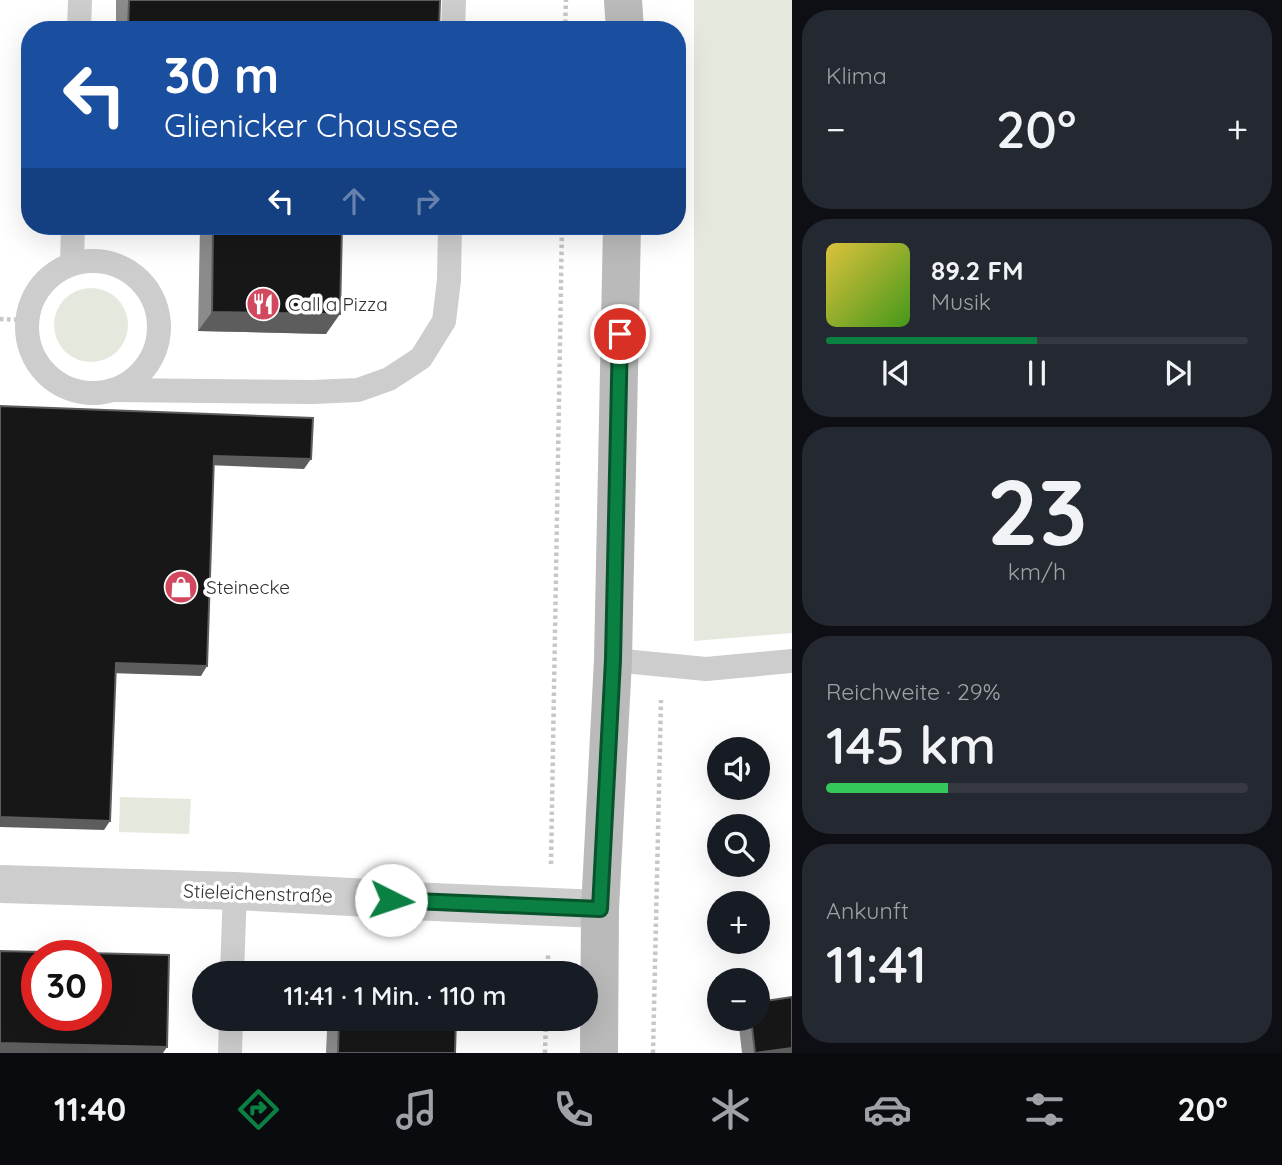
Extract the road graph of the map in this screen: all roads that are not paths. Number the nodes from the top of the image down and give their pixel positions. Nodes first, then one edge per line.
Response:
1 (80, 0) edge
2 (454, 0) edge
3 (623, 0) edge
4 (79, 21) edge
5 (453, 21) edge
6 (624, 21) edge
7 (74, 235) edge
8 (450, 235) edge
9 (622, 235) edge
10 (72, 263) junction
11 (113, 390) junction
12 (613, 660) junction
13 (792, 661) edge
14 (0, 884) edge
15 (235, 891) junction
16 (600, 909) junction
17 (232, 961) edge
18 (231, 1031) edge
19 (230, 1053) edge
20 (599, 1053) edge

1 - 4 lane
2 - 5 lane
3 - 6 main road
7 - 10 lane
8 - 11 lane
9 - 12 main road
10 - 11 lane
10 - 11 lane
12 - 13 lane
12 - 16 main road
14 - 15 street, Stieleichenstraße
15 - 16 street, Stieleichenstraße
15 - 17 lane
16 - 20 main road
18 - 19 lane

